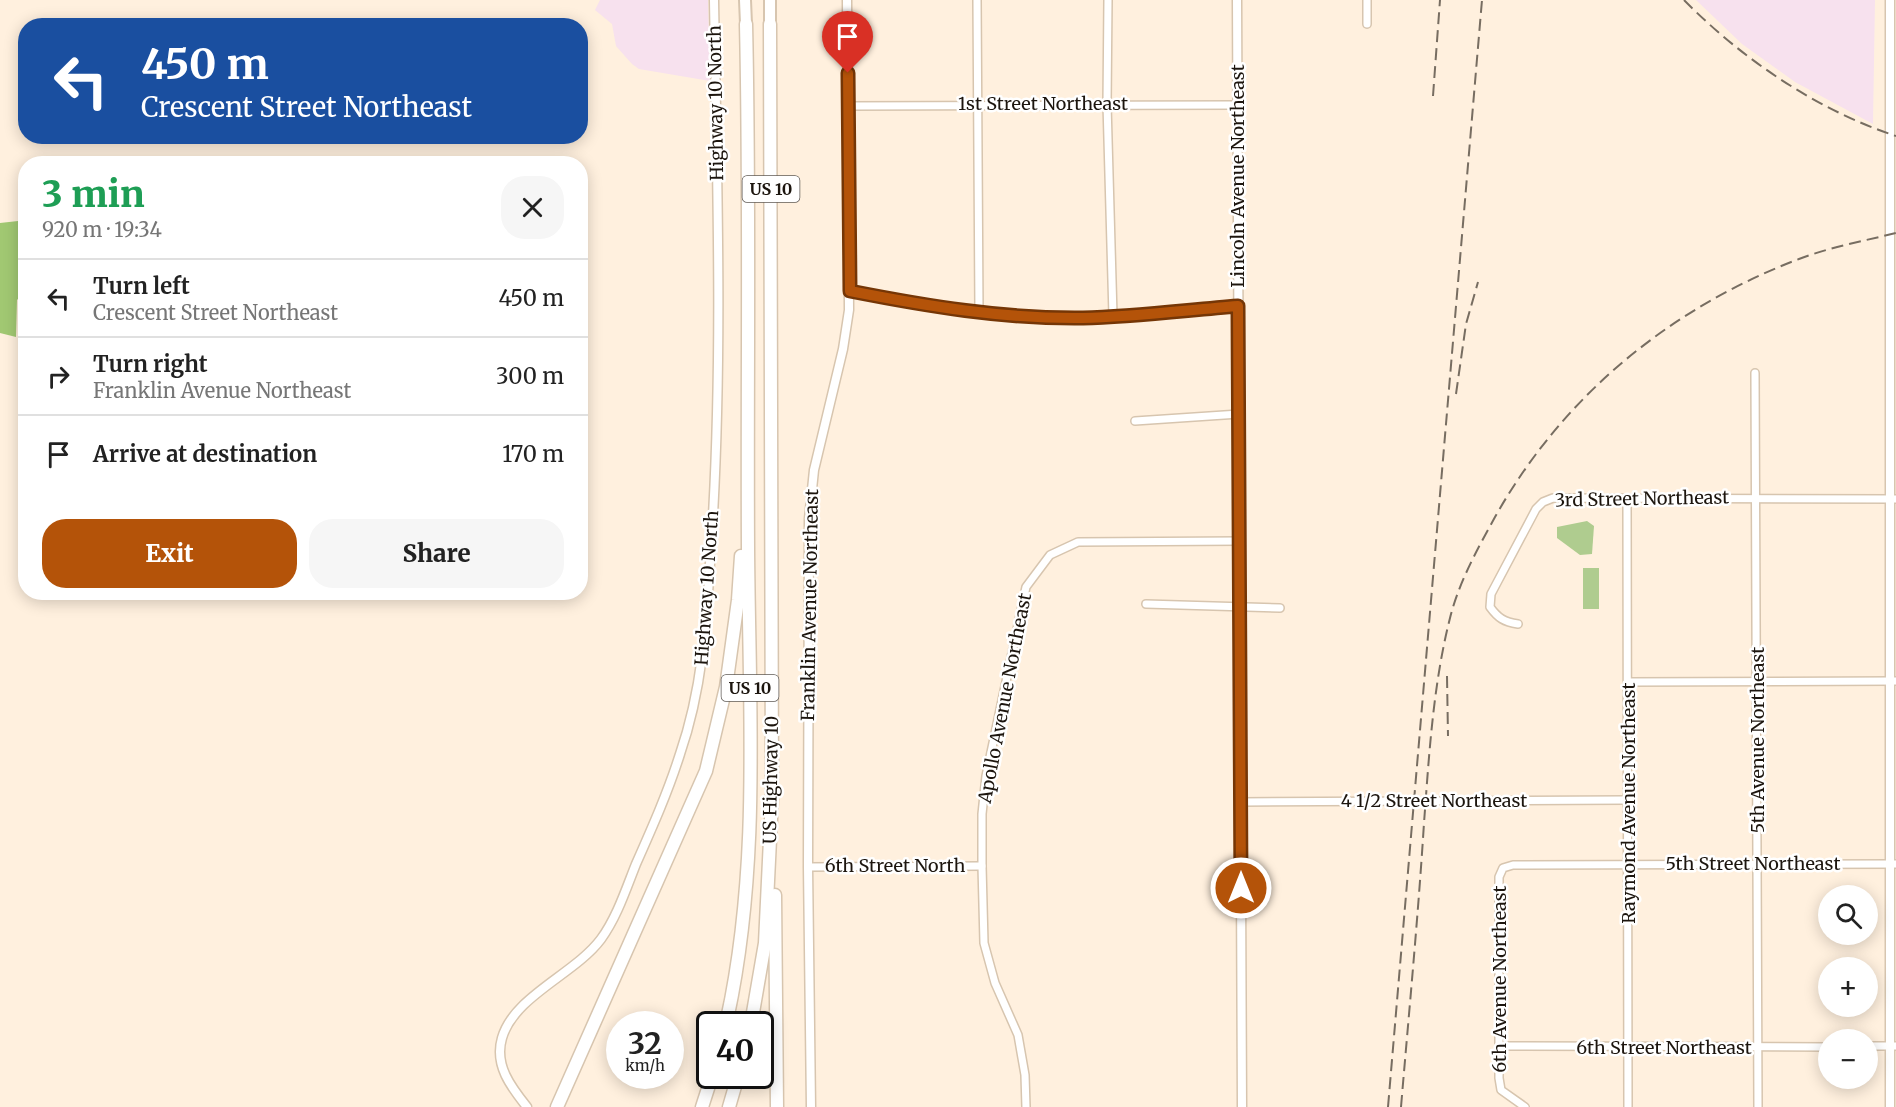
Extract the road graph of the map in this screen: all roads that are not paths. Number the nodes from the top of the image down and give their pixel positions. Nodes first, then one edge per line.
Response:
1 (714, 0) edge
2 (745, 0) edge
3 (770, 0) edge
4 (848, 0) edge
5 (977, 0) edge
6 (1108, 0) edge
7 (1237, 0) edge
8 (1367, 0) edge
9 (1890, 0) edge
10 (746, 24) joint
11 (770, 24) joint
12 (1367, 24) dead end
13 (978, 104) junction
14 (1107, 104) junction
15 (1238, 105) junction
16 (849, 106) junction
17 (850, 291) junction
18 (1238, 306) junction
19 (979, 312) junction
20 (1893, 315) edge
21 (1113, 316) junction
22 (1755, 373) dead end
23 (1239, 414) junction
24 (1135, 421) dead end
25 (747, 444) junction
26 (1627, 498) junction
27 (1757, 498) junction
28 (1893, 499) edge
29 (1241, 541) junction
30 (1146, 604) dead end
31 (1241, 607) junction
32 (1280, 608) dead end
33 (1518, 624) dead end
34 (1758, 681) junction
35 (1894, 681) edge
36 (1629, 682) junction
37 (772, 798) junction
38 (1627, 800) junction
39 (1241, 802) junction
40 (1757, 864) junction
41 (1893, 864) edge
42 (1628, 865) junction
43 (982, 866) junction
44 (808, 867) junction
45 (1503, 868) joint
46 (728, 1011) edge
47 (753, 1011) edge
48 (1499, 1046) junction
49 (1893, 1046) edge
50 (1818, 1047) edge
51 (1629, 1048) junction
52 (1759, 1048) junction
53 (708, 1089) edge
54 (734, 1089) edge
55 (527, 1107) edge
56 (557, 1107) edge
57 (702, 1107) edge
58 (729, 1107) edge
59 (777, 1107) edge
60 (811, 1107) edge
61 (1026, 1107) edge
62 (1242, 1107) edge
63 (1525, 1107) edge
64 (1628, 1107) edge
65 (1758, 1107) edge
66 (1890, 1107) edge

1 - 55 street, Highway 10 North
2 - 10 highway, US 10
3 - 11 highway, US 10
4 - 16 street, Franklin Avenue Northeast
5 - 13 street
6 - 14 street
7 - 15 street, Lincoln Avenue Northeast
8 - 12 street
9 - 20 street
10 - 25 highway, US 10
11 - 37 highway, US Highway 10 / US 10
13 - 14 street, 1st Street Northeast
13 - 16 street, 1st Street Northeast
13 - 19 street
14 - 15 street, 1st Street Northeast
14 - 21 street
15 - 18 street, Lincoln Avenue Northeast
16 - 17 street, Franklin Avenue Northeast
17 - 19 street
17 - 44 street, Franklin Avenue Northeast
18 - 21 street
18 - 23 street, Lincoln Avenue Northeast
19 - 21 street
20 - 28 street
22 - 27 street, 5th Avenue Northeast
23 - 24 street
23 - 29 street, Lincoln Avenue Northeast
25 - 46 highway, US 10
25 - 56 highway
26 - 27 street, 3rd Street Northeast
26 - 33 street, 3rd Street Northeast
26 - 36 street, Raymond Avenue Northeast
27 - 28 street, 3rd Street Northeast
27 - 34 street, 5th Avenue Northeast
28 - 35 street
29 - 31 street, Lincoln Avenue Northeast
29 - 43 street, Apollo Avenue Northeast
30 - 31 street
31 - 32 street
31 - 39 street, Lincoln Avenue Northeast
34 - 35 street
34 - 36 street
34 - 40 street, 5th Avenue Northeast
35 - 41 street
36 - 38 street, Raymond Avenue Northeast
37 - 47 highway, US Highway 10 / US 10
37 - 59 highway
38 - 39 street, 4 1/2 Street Northeast
38 - 42 street, Raymond Avenue Northeast
39 - 62 street, Lincoln Avenue Northeast
40 - 41 street, 5th Street Northeast
40 - 42 street, 5th Street Northeast
40 - 52 street, 5th Avenue Northeast
41 - 49 street
42 - 45 street, 5th Street Northeast
42 - 51 street, Raymond Avenue Northeast
43 - 44 street, 6th Street North
43 - 61 street, Apollo Avenue Northeast
44 - 60 street, Franklin Avenue Northeast
45 - 48 street, 6th Avenue Northeast
48 - 51 street, 6th Street Northeast
48 - 63 street, 6th Avenue Northeast
49 - 66 street
50 - 52 street, 6th Street Northeast
51 - 52 street, 6th Street Northeast
51 - 64 street, Raymond Avenue Northeast
52 - 65 street, 5th Avenue Northeast
53 - 57 highway
54 - 58 highway

